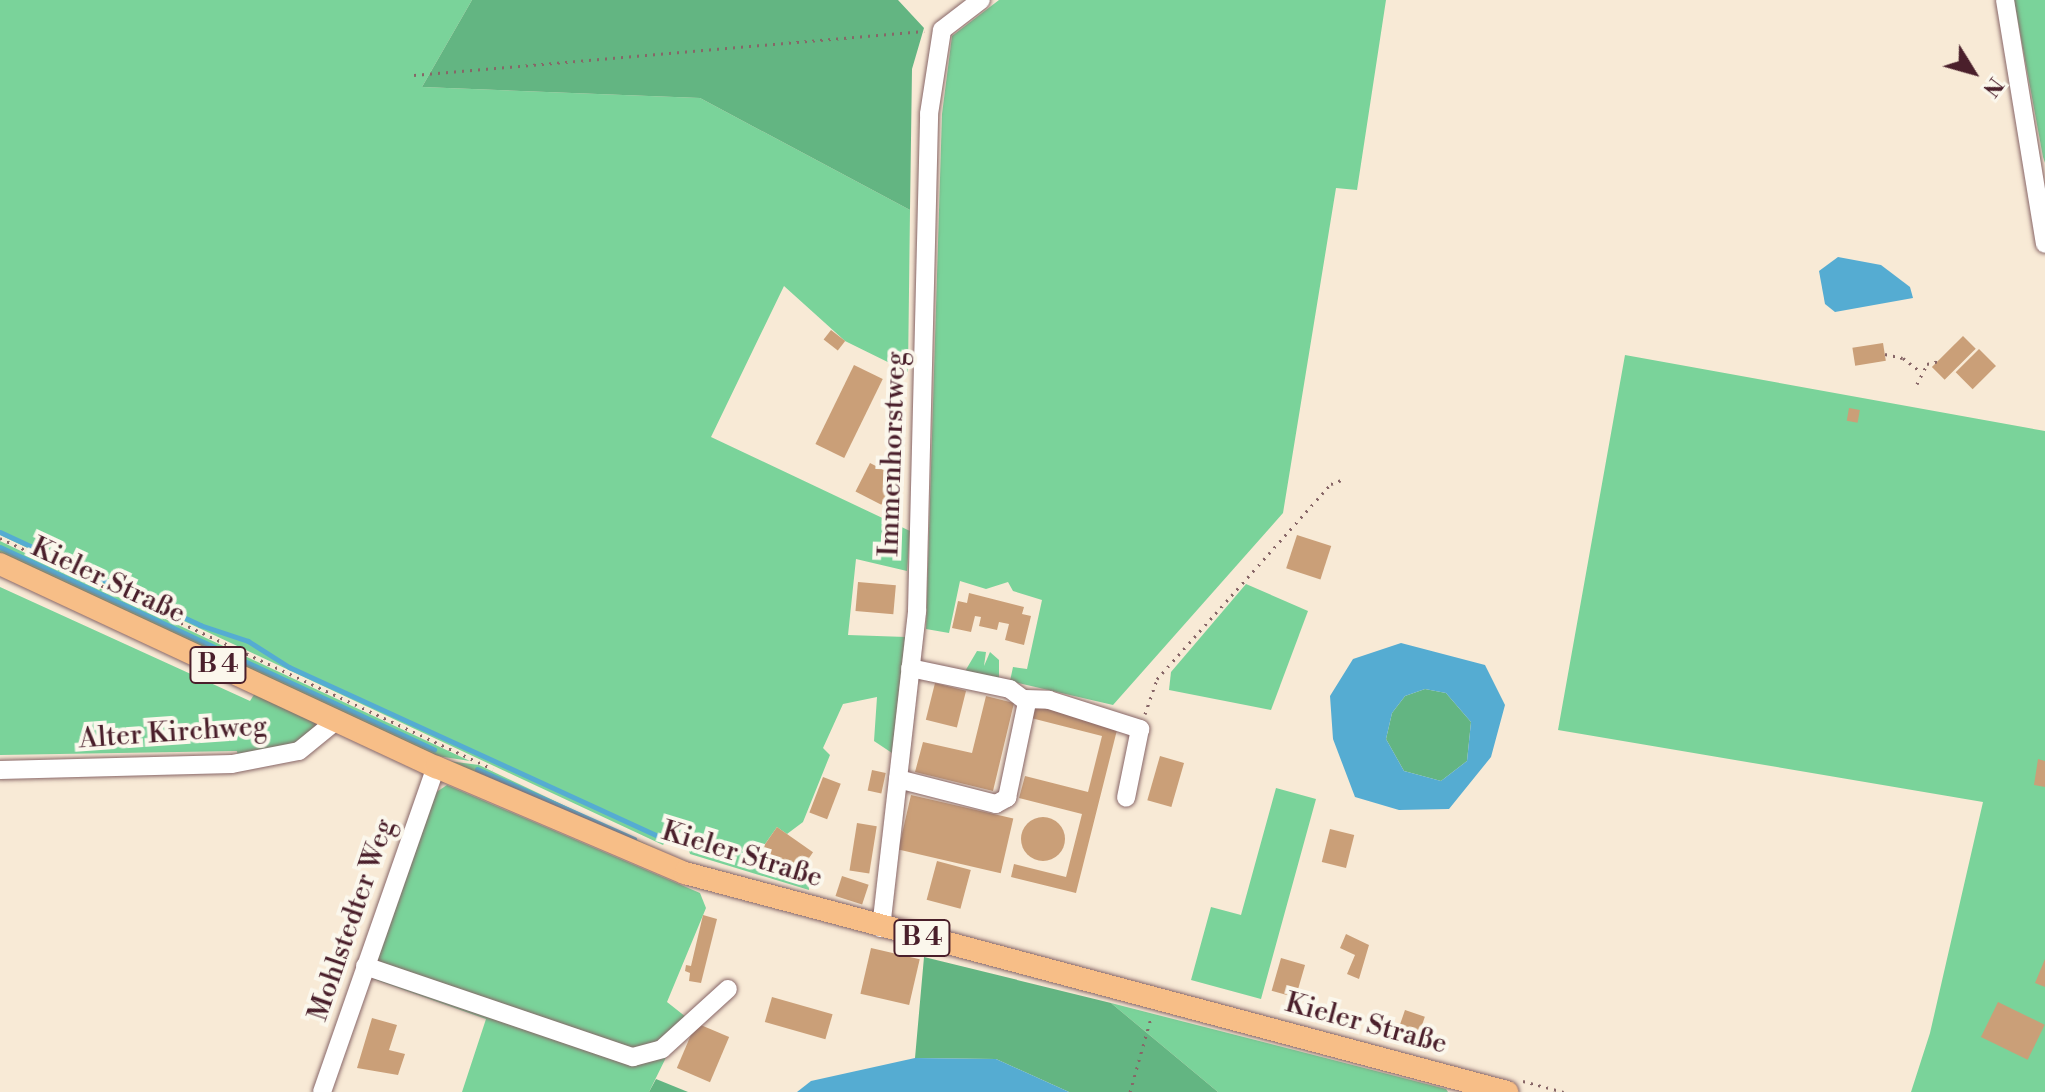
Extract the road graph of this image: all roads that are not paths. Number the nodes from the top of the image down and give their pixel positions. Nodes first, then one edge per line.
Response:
1 (981, 0) edge
2 (2005, 0) edge
3 (2045, 244) edge
4 (0, 564) edge
5 (910, 668) junction
6 (1025, 699) junction
7 (337, 720) junction
8 (436, 767) junction
9 (0, 770) edge
10 (898, 779) junction
11 (1126, 798) dead end
12 (881, 928) junction
13 (365, 966) junction
14 (728, 989) dead end
15 (1460, 1086) edge
16 (322, 1092) edge
17 (1507, 1092) edge

1 - 5 street, Immenhorstweg
2 - 3 street
4 - 7 main road, Kieler Straße / B 4
5 - 6 street
5 - 10 street, Immenhorstweg
6 - 10 street
6 - 11 street
7 - 8 main road, Kieler Straße / B 4
7 - 9 street, Alter Kirchweg
8 - 12 main road, Kieler Straße / B 4
8 - 13 street, Mohlstedter Weg
10 - 12 street, Immenhorstweg
12 - 15 main road, Kieler Straße / B 4
13 - 14 street
13 - 16 street, Mohlstedter Weg
15 - 17 main road, Kieler Straße / B 4

